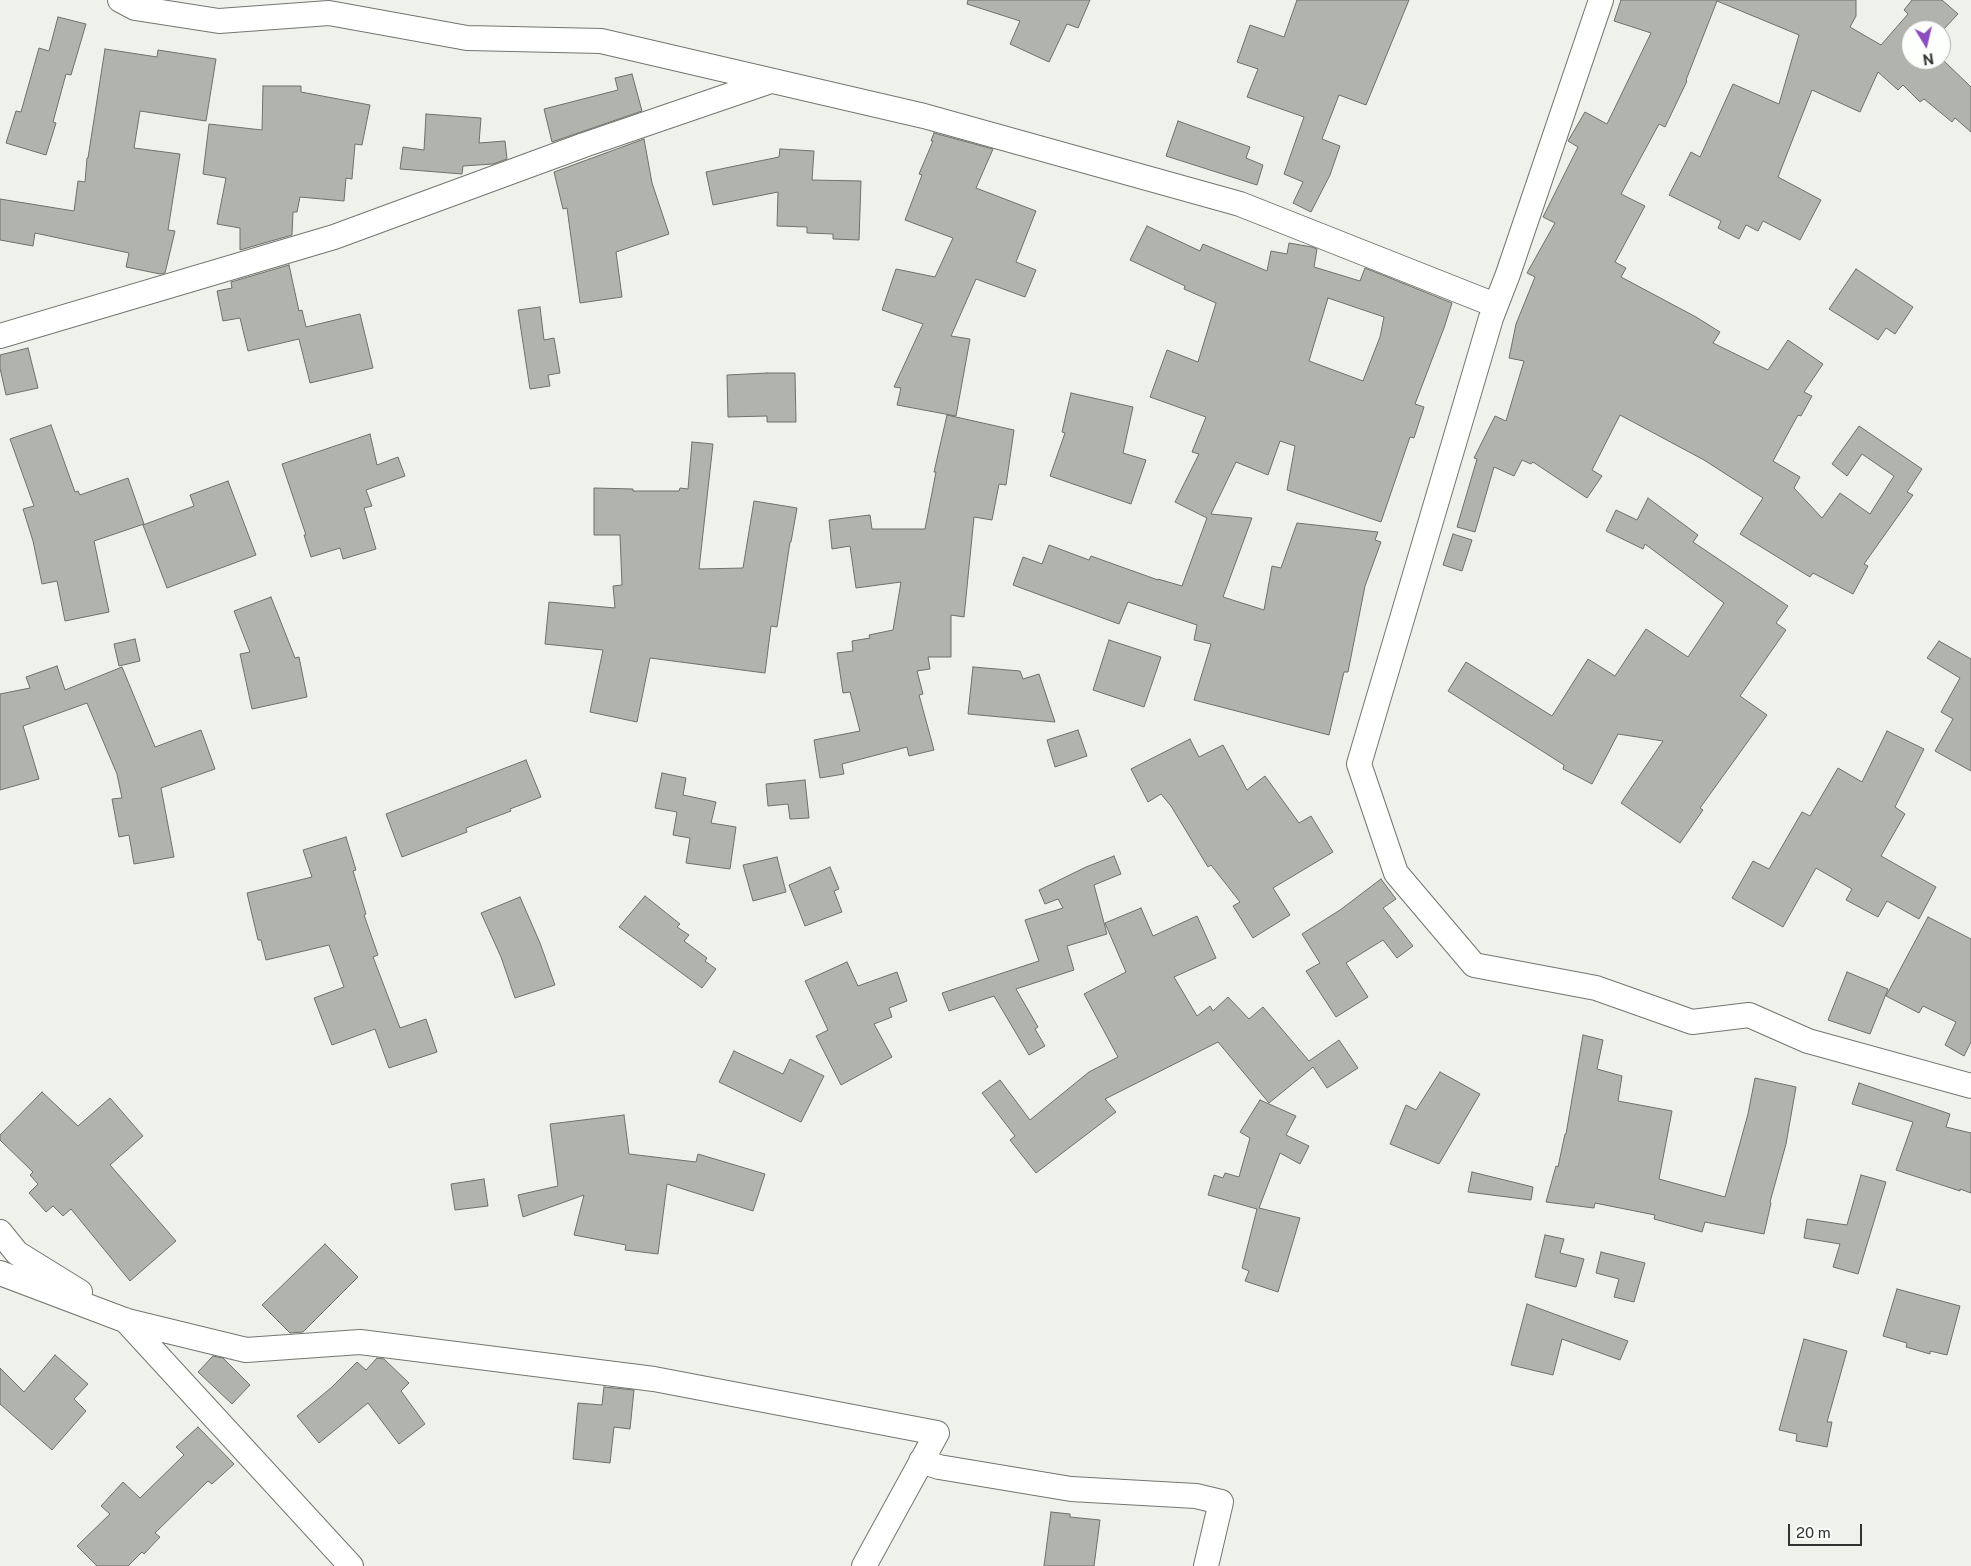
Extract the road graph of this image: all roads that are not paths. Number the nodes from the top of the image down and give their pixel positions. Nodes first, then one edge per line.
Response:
1 (120, 0) edge
2 (1601, 0) edge
3 (771, 81) junction
4 (1495, 305) junction
5 (0, 336) edge
6 (1971, 1086) edge
7 (0, 1232) edge
8 (0, 1273) edge
9 (127, 1322) junction
10 (921, 1461) junction
11 (352, 1566) edge
12 (864, 1566) edge
13 (1206, 1566) edge

1 - 3 street
2 - 4 street
3 - 4 street
3 - 5 street
4 - 6 street
7 - 9 street
8 - 9 street
9 - 10 street
9 - 11 street
10 - 12 street
10 - 13 street

